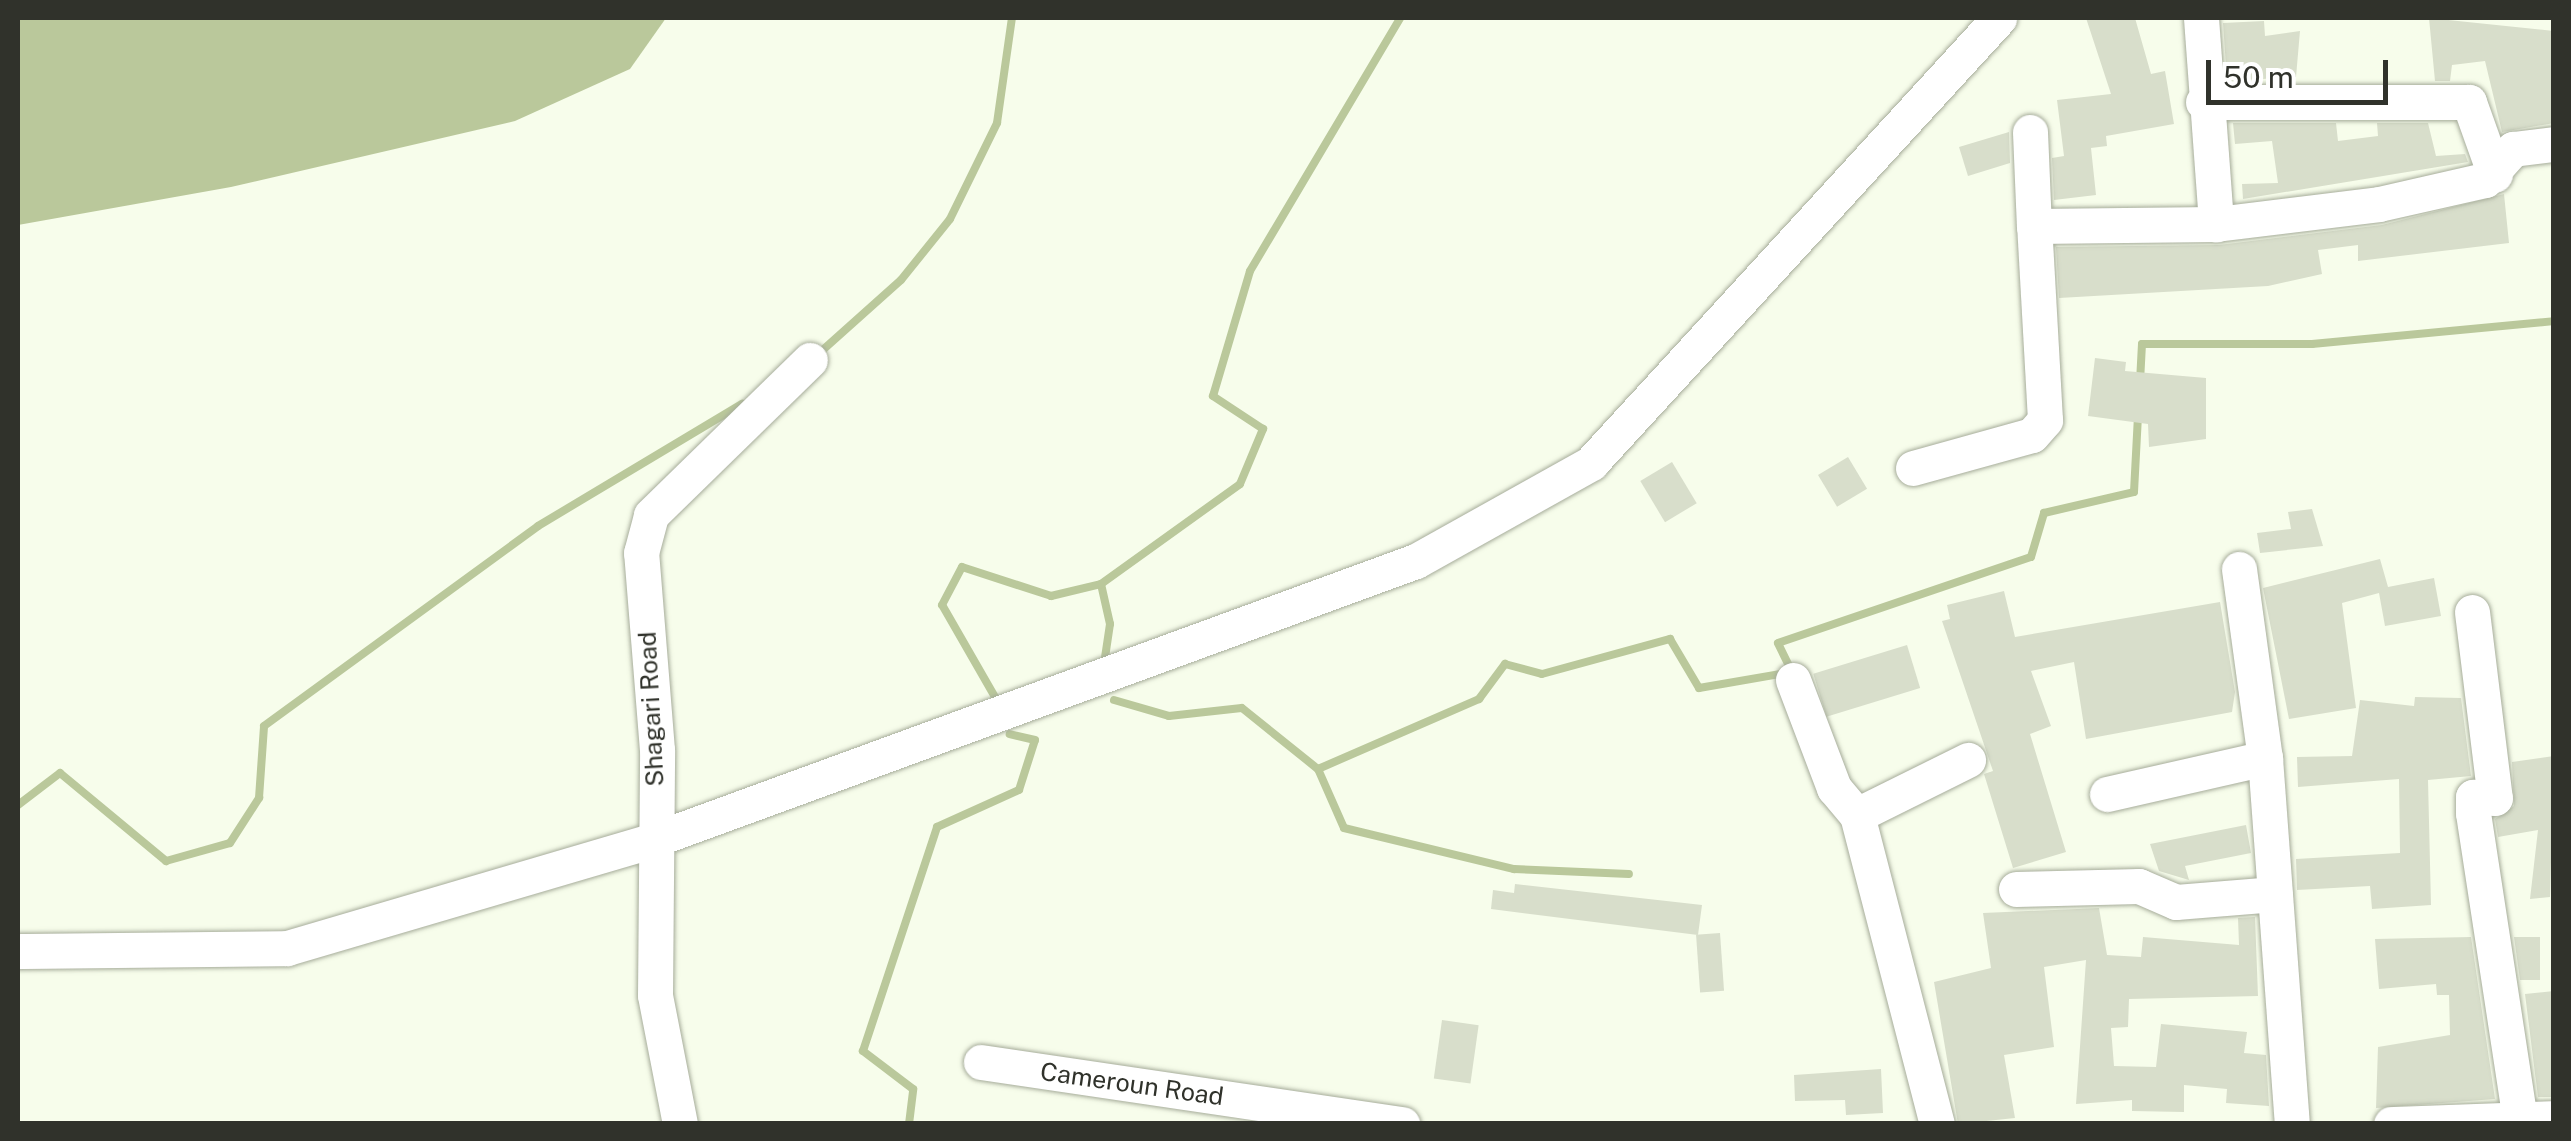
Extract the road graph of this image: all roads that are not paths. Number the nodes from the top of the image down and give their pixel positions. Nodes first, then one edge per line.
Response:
1 (2000, 18) edge
2 (2201, 18) edge
3 (2203, 102) junction
4 (2030, 132) dead end
5 (2554, 144) edge
6 (2496, 175) junction
7 (2216, 224) junction
8 (2034, 226) junction
9 (810, 360) dead end
10 (1914, 468) dead end
11 (2239, 569) dead end
12 (2472, 612) dead end
13 (1793, 680) dead end
14 (2266, 758) junction
15 (1968, 760) dead end
16 (2107, 794) dead end
17 (1857, 816) junction
18 (653, 840) junction
19 (2016, 889) dead end
20 (2276, 894) junction
21 (18, 950) edge
22 (980, 1062) dead end
23 (1167, 1106) edge
24 (2537, 1118) edge
25 (680, 1124) edge
26 (1402, 1124) edge
27 (1937, 1124) edge
28 (2292, 1124) edge
29 (2391, 1124) edge

1 - 18 street
2 - 3 street
3 - 6 street
3 - 7 street
4 - 8 street
5 - 6 street
6 - 7 street
7 - 8 street
8 - 10 street
9 - 18 street, Shagari Road
11 - 14 street
12 - 24 street
13 - 17 street
14 - 16 street
14 - 20 street
15 - 17 street
17 - 27 street
18 - 21 street
18 - 25 street, Shagari Road
19 - 20 street
20 - 28 street
22 - 23 street, Cameroun Road
23 - 26 street, Cameroun Road
24 - 29 street

